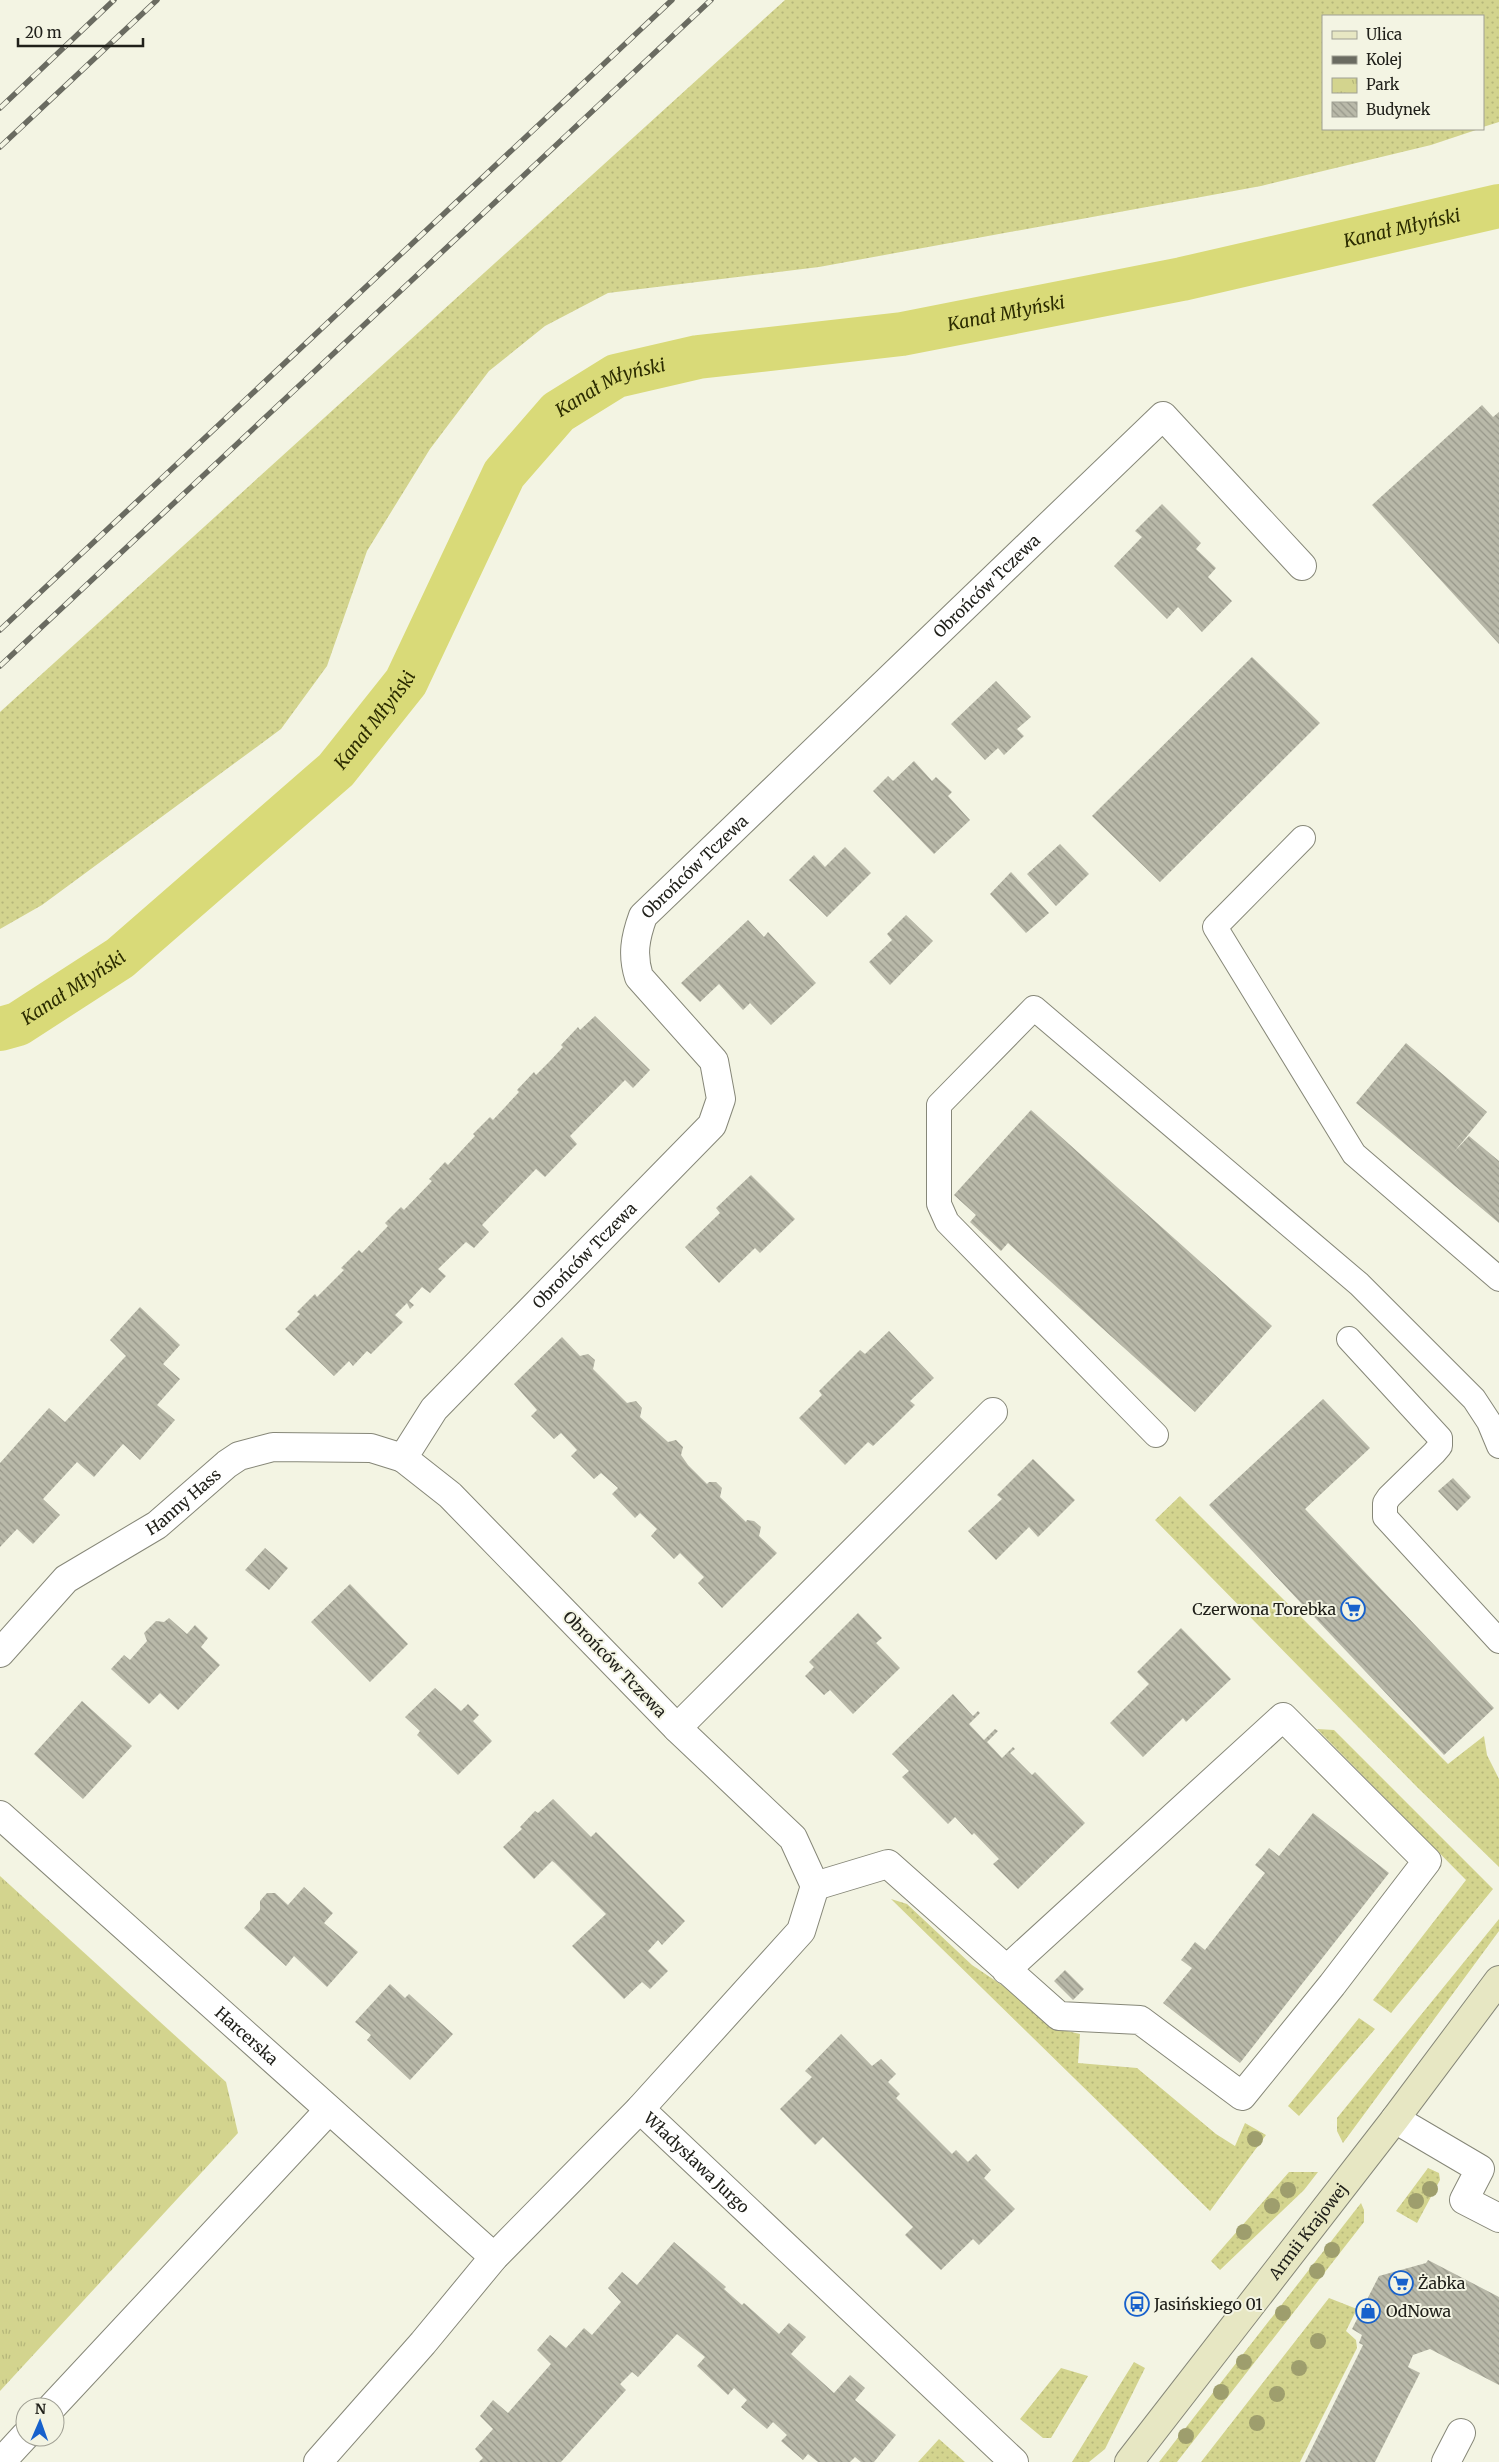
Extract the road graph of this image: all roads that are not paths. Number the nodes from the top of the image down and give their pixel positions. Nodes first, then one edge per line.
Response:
1 (1302, 566) dead end
2 (1303, 838) dead end
3 (1499, 1279) edge
4 (1349, 1338) dead end
5 (993, 1412) dead end
6 (1156, 1435) dead end
7 (1499, 1446) edge
8 (403, 1458) junction
9 (1499, 1641) edge
10 (0, 1653) edge
11 (677, 1728) junction
12 (0, 1815) edge
13 (815, 1886) junction
14 (1006, 1970) junction
15 (1499, 1980) edge
16 (640, 2109) junction
17 (329, 2110) junction
18 (1395, 2119) junction
19 (1499, 2218) edge
20 (494, 2257) junction
21 (61, 2397) edge
22 (1461, 2433) dead end
23 (15, 2447) edge
24 (1, 2462) edge
25 (318, 2462) edge
26 (1014, 2462) edge
27 (1129, 2462) edge
28 (1446, 2462) edge

1 - 8 street, Obrońców Tczewa
2 - 3 lane
4 - 9 lane
5 - 11 street, Obrońców Tczewa
6 - 7 lane
8 - 10 street, Hanny Hass
8 - 11 street, Obrońców Tczewa
11 - 13 street, Obrońców Tczewa
12 - 17 street, Harcerska
13 - 14 street
13 - 16 street
14 - 14 street
15 - 18 street, Armii Krajowej
16 - 20 street, Władysława Jurgo
16 - 26 street, Władysława Jurgo
17 - 20 street, Harcerska
17 - 21 street
18 - 19 street
18 - 27 street, Armii Krajowej
20 - 25 street, Władysława Jurgo
22 - 28 street
23 - 24 street

